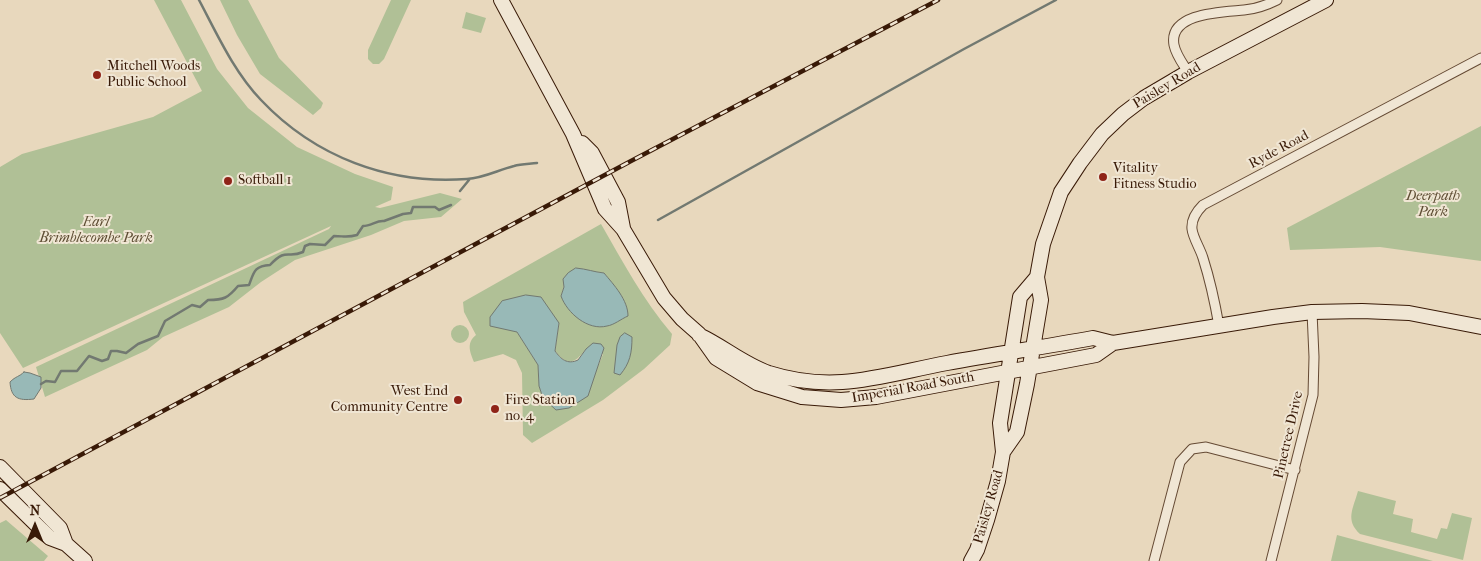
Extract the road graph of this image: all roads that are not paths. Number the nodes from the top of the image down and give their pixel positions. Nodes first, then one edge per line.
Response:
1 (501, 0) edge
2 (1277, 0) edge
3 (1326, 0) edge
4 (1481, 58) edge
5 (1188, 72) junction
6 (1037, 277) junction
7 (1312, 312) junction
8 (1219, 326) junction
9 (1481, 327) edge
10 (699, 334) junction
11 (1113, 343) junction
12 (1033, 349) junction
13 (1010, 352) junction
14 (1030, 367) junction
15 (1008, 371) junction
16 (1003, 452) junction
17 (0, 467) edge
18 (1295, 470) junction
19 (0, 489) edge
20 (66, 544) junction
21 (85, 561) edge
22 (971, 561) edge
23 (1154, 561) edge
24 (1271, 561) edge

1 - 10 street, Imperial Road South
2 - 5 street
3 - 5 street, Paisley Road
4 - 8 street, Ryde Road
5 - 6 street, Paisley Road
6 - 12 street, Paisley Road
6 - 13 street, Paisley Road
7 - 8 street, Imperial Road South
7 - 9 street, Imperial Road South
7 - 18 street, Pinetree Drive
8 - 11 street, Imperial Road South
10 - 13 street, Imperial Road South
10 - 15 street, Imperial Road South
11 - 12 street, Imperial Road South
11 - 14 street, Imperial Road South
12 - 13 street, Imperial Road South
12 - 14 street, Paisley Road
13 - 15 street, Paisley Road
14 - 15 street, Imperial Road South
14 - 16 street, Paisley Road
15 - 16 street, Paisley Road
16 - 22 street, Paisley Road
17 - 20 street
18 - 23 street
18 - 24 street, Pinetree Drive
19 - 20 street
20 - 21 street

